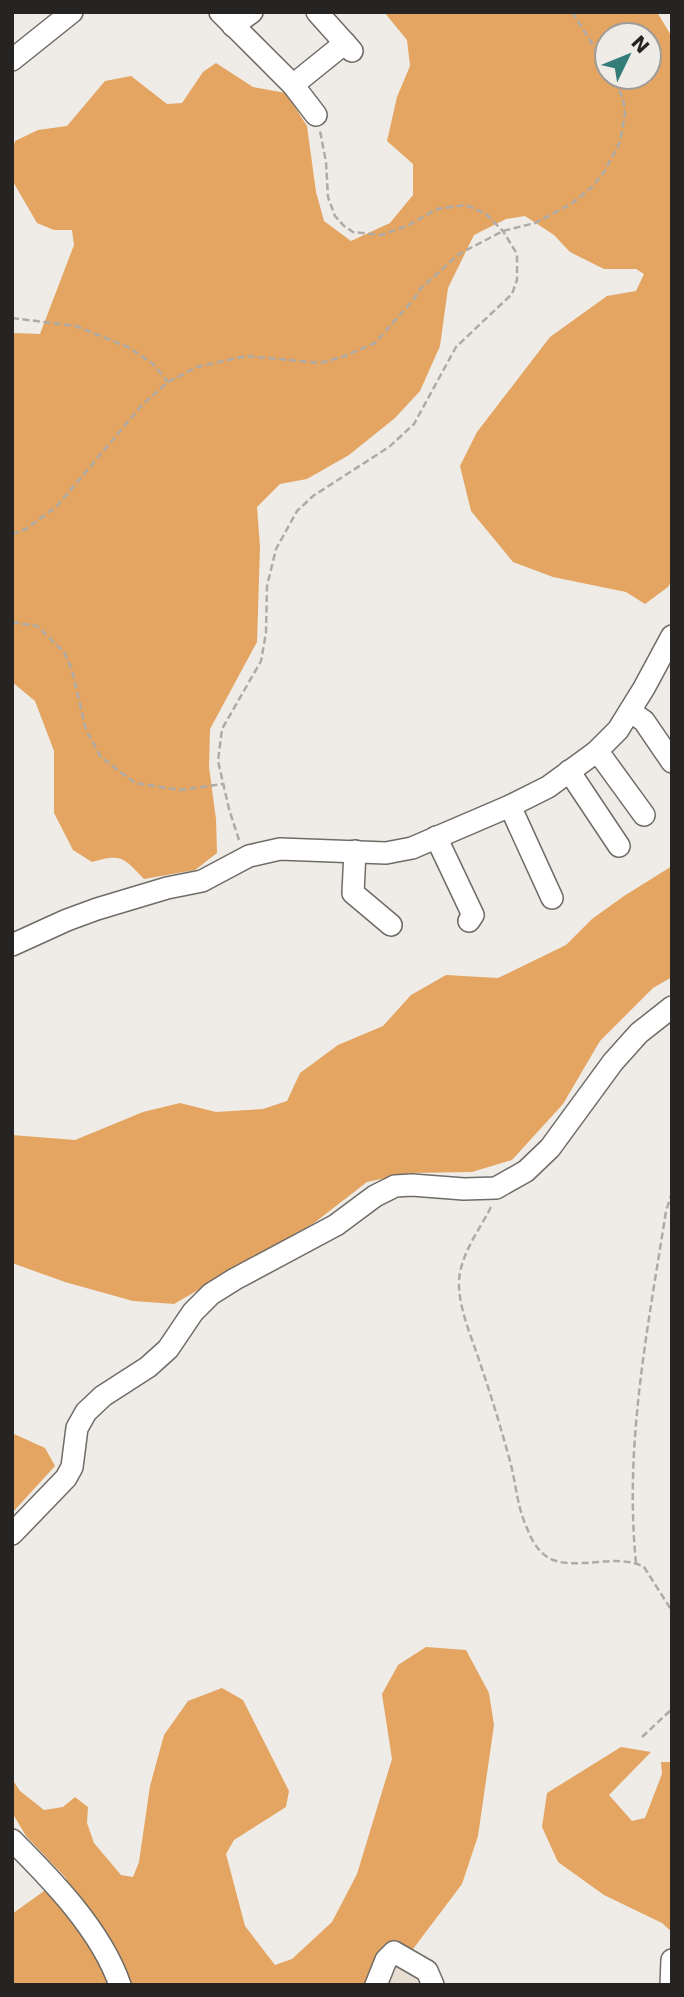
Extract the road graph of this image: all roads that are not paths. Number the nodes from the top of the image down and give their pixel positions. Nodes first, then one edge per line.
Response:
1 (72, 12) edge
2 (252, 12) edge
3 (317, 12) edge
4 (227, 19) edge
5 (12, 60) edge
6 (293, 85) junction
7 (316, 115) road end
8 (672, 636) edge
9 (630, 711) junction
10 (596, 752) junction
11 (672, 762) edge
12 (569, 772) junction
13 (510, 806) junction
14 (644, 815) dead end
15 (436, 837) junction
16 (619, 846) dead end
17 (355, 851) junction
18 (552, 898) dead end
19 (469, 921) dead end
20 (391, 925) dead end
21 (12, 946) edge
22 (672, 1007) edge
23 (12, 1534) edge
24 (12, 1840) edge
25 (672, 1961) edge
26 (120, 1985) edge
27 (376, 1985) edge
28 (433, 1985) edge
29 (671, 1985) edge

1 - 5 street
2 - 4 street
3 - 6 street
4 - 6 street
6 - 7 street
8 - 9 street
9 - 10 street
9 - 11 street
10 - 12 street
10 - 14 street
12 - 13 street
12 - 16 street
13 - 15 street
13 - 18 street
15 - 17 street
15 - 19 street
17 - 20 street
17 - 21 street
22 - 23 street
24 - 26 street
25 - 29 street
27 - 28 street

